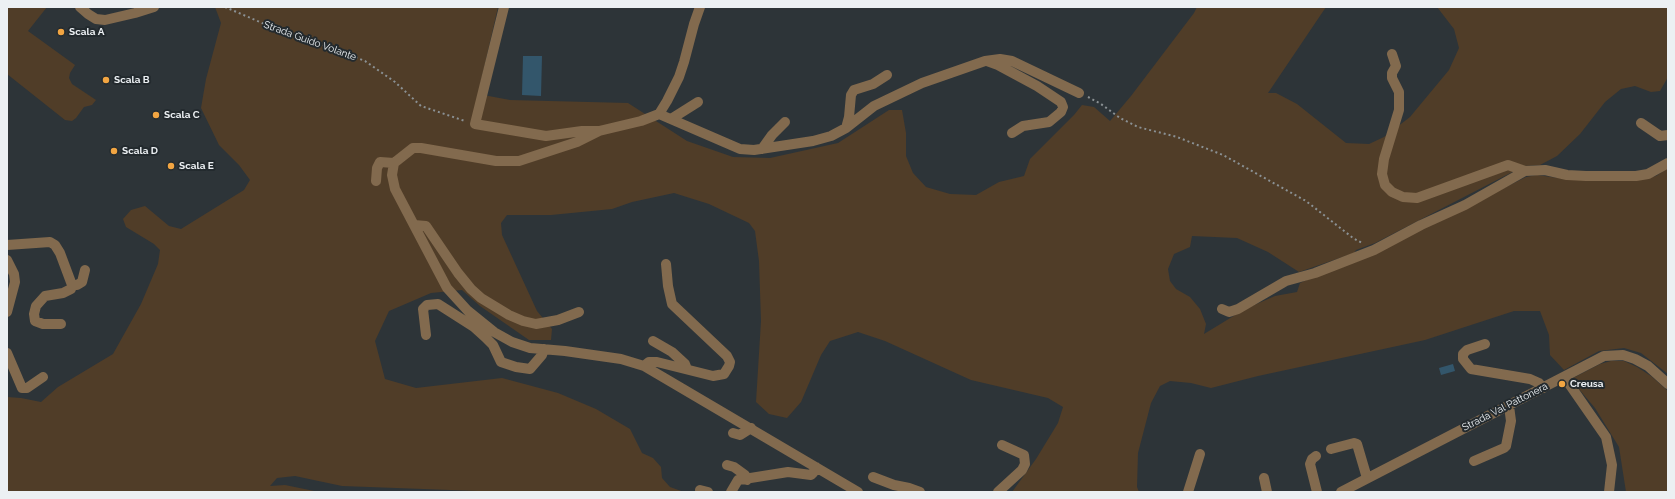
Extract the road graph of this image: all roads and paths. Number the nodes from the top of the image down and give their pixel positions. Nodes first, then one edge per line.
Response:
1 (80, 7) edge
2 (154, 7) edge
3 (225, 7) edge
4 (504, 7) edge
5 (700, 7) edge
6 (1392, 54) dead end
7 (986, 61) junction
8 (887, 75) dead end
9 (1079, 93) joint
10 (698, 102) dead end
11 (659, 114) junction
12 (671, 119) junction
13 (785, 122) dead end
14 (1641, 123) dead end
15 (475, 124) junction
16 (846, 128) junction
17 (599, 131) junction
18 (1012, 133) dead end
19 (1668, 135) edge
20 (762, 150) junction
21 (394, 163) junction
22 (1668, 163) edge
23 (1525, 171) junction
24 (376, 181) dead end
25 (414, 225) junction
26 (7, 245) edge
27 (1374, 250) junction
28 (7, 260) edge
29 (666, 264) dead end
30 (86, 270) dead end
31 (72, 285) junction
32 (1222, 309) dead end
33 (7, 312) edge
34 (579, 312) dead end
35 (61, 324) dead end
36 (426, 335) dead end
37 (653, 341) dead end
38 (1485, 344) dead end
39 (544, 349) junction
40 (7, 353) edge
41 (644, 366) junction
42 (687, 369) junction
43 (43, 376) dead end
44 (1564, 378) junction
45 (1668, 384) edge
46 (1543, 388) junction
47 (1509, 406) junction
48 (751, 428) junction
49 (733, 433) dead end
50 (1002, 445) dead end
51 (1331, 449) dead end
52 (1200, 454) dead end
53 (1316, 456) dead end
54 (1474, 461) dead end
55 (727, 465) dead end
56 (816, 467) junction
57 (873, 477) dead end
58 (1264, 478) dead end
59 (1367, 478) junction
60 (747, 480) junction
61 (1356, 489) edge
62 (731, 492) edge
63 (858, 492) edge
64 (920, 492) edge
65 (998, 492) edge
66 (1188, 492) edge
67 (1267, 492) edge
68 (1316, 492) edge
69 (1341, 492) edge
70 (1609, 492) edge

1 - 2 street
3 - 15 path, Strada Guido Volante
4 - 15 street
5 - 11 street
6 - 23 street
7 - 9 street
7 - 16 street
7 - 18 street
8 - 16 street
9 - 27 path
10 - 12 street
11 - 12 street
11 - 17 street
12 - 20 street
13 - 20 street
14 - 19 street
15 - 17 street
16 - 20 street
17 - 21 street
21 - 24 street
21 - 25 street
22 - 23 street
23 - 27 street
25 - 34 street
25 - 39 street
26 - 31 street
27 - 32 street
28 - 33 street
29 - 42 street
30 - 31 street
31 - 35 street
36 - 39 street
37 - 42 street
38 - 46 street
39 - 41 street
40 - 43 street
41 - 42 street
41 - 48 street
44 - 45 street, Strada Val Pattonera
44 - 46 street, Strada Val Pattonera
44 - 70 street
46 - 47 street, Strada Val Pattonera
47 - 54 street
47 - 59 street, Strada Val Pattonera
48 - 49 street
48 - 56 street
50 - 65 street
51 - 59 street
52 - 66 street
53 - 68 street
55 - 60 street
56 - 60 street
56 - 63 street
57 - 64 street
58 - 67 street
59 - 61 street, Strada Val Pattonera
60 - 62 street
61 - 69 street, Strada Val Pattonera

